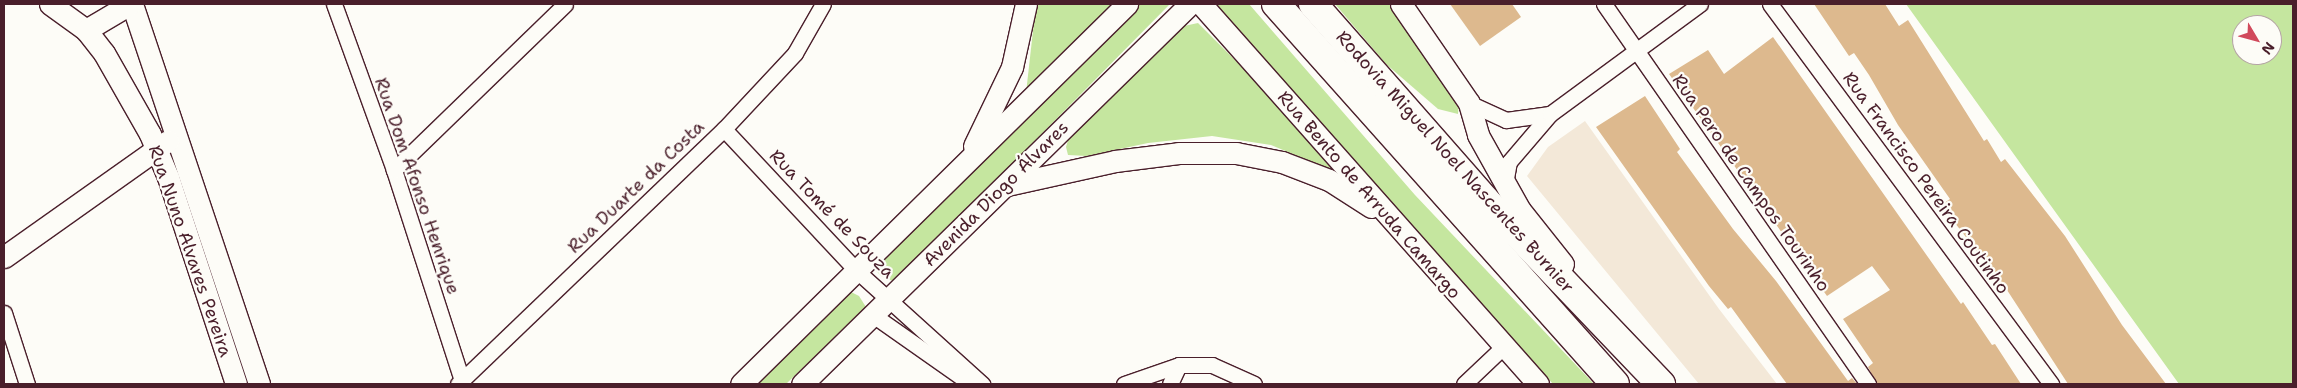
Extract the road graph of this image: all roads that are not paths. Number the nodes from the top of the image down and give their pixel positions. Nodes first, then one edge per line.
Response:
1 (50, 4) edge
2 (131, 4) edge
3 (334, 4) edge
4 (565, 4) edge
5 (823, 4) edge
6 (1026, 4) edge
7 (1127, 4) edge
8 (1190, 4) edge
9 (1202, 4) edge
10 (1276, 4) edge
11 (1313, 4) edge
12 (1401, 4) edge
13 (1604, 4) edge
14 (1700, 4) edge
15 (1770, 4) edge
16 (86, 30) junction
17 (1635, 49) junction
18 (1469, 103) junction
19 (1550, 114) junction
20 (724, 129) junction
21 (177, 135) junction
22 (157, 148) junction
23 (968, 159) junction
24 (394, 170) junction
25 (1505, 184) junction
26 (1006, 185) junction
27 (1388, 218) junction
28 (4, 257) edge
29 (857, 271) junction
30 (890, 298) junction
31 (4, 313) edge
32 (873, 315) junction
33 (1609, 329) junction
34 (1503, 347) junction
35 (1179, 364) junction
36 (460, 382) edge
37 (27, 384) edge
38 (236, 384) edge
39 (259, 384) edge
40 (741, 384) edge
41 (802, 384) edge
42 (971, 384) edge
43 (982, 384) edge
44 (1124, 384) edge
45 (1170, 384) edge
46 (1254, 384) edge
47 (1464, 384) edge
48 (1538, 384) edge
49 (1615, 384) edge
50 (1661, 384) edge
51 (1868, 384) edge
52 (2051, 384) edge

1 - 16 street, Rua Nuno Alvares Pereira
2 - 16 street
2 - 21 street, Rua Nuno Alvares Pereira
3 - 24 street, Rua Dom Afonso Henrique
4 - 24 street
5 - 20 street, Rua Duarte da Costa
6 - 23 street
7 - 23 street
8 - 26 street, Avenida Diogo Álvares
9 - 27 street, Rua Bento de Arruda Camargo
10 - 49 highway, Rodovia Miguel Noel Nascentes Burnier
11 - 33 highway, Rodovia Miguel Noel Nascentes Burnier
12 - 18 street
13 - 17 street, Rua Pero de Campos Tourinho
14 - 17 street
15 - 52 street, Rua Francisco Pereira Coutinho
16 - 22 street, Rua Nuno Alvares Pereira
17 - 19 street
17 - 51 street, Rua Pero de Campos Tourinho
18 - 19 street
18 - 25 street
19 - 25 street
20 - 29 street, Rua Tomé de Souza
20 - 36 street, Rua Duarte da Costa
21 - 22 street
21 - 39 street, Rua Nuno Alvares Pereira
22 - 28 street
22 - 38 street, Rua Nuno Alvares Pereira
23 - 29 street
24 - 36 street, Rua Dom Afonso Henrique
25 - 33 street
26 - 27 street
26 - 30 street, Avenida Diogo Álvares
27 - 34 street, Rua Bento de Arruda Camargo
29 - 30 street, Rua Tomé de Souza
29 - 40 street
30 - 32 street, Avenida Diogo Álvares
30 - 43 street, Rua Tomé de Souza
31 - 37 street
32 - 41 street, Avenida Diogo Álvares
32 - 42 street
33 - 50 highway, Rodovia Miguel Noel Nascentes Burnier
34 - 47 street
34 - 48 street, Rua Bento de Arruda Camargo
35 - 44 street
35 - 45 street
35 - 46 street

